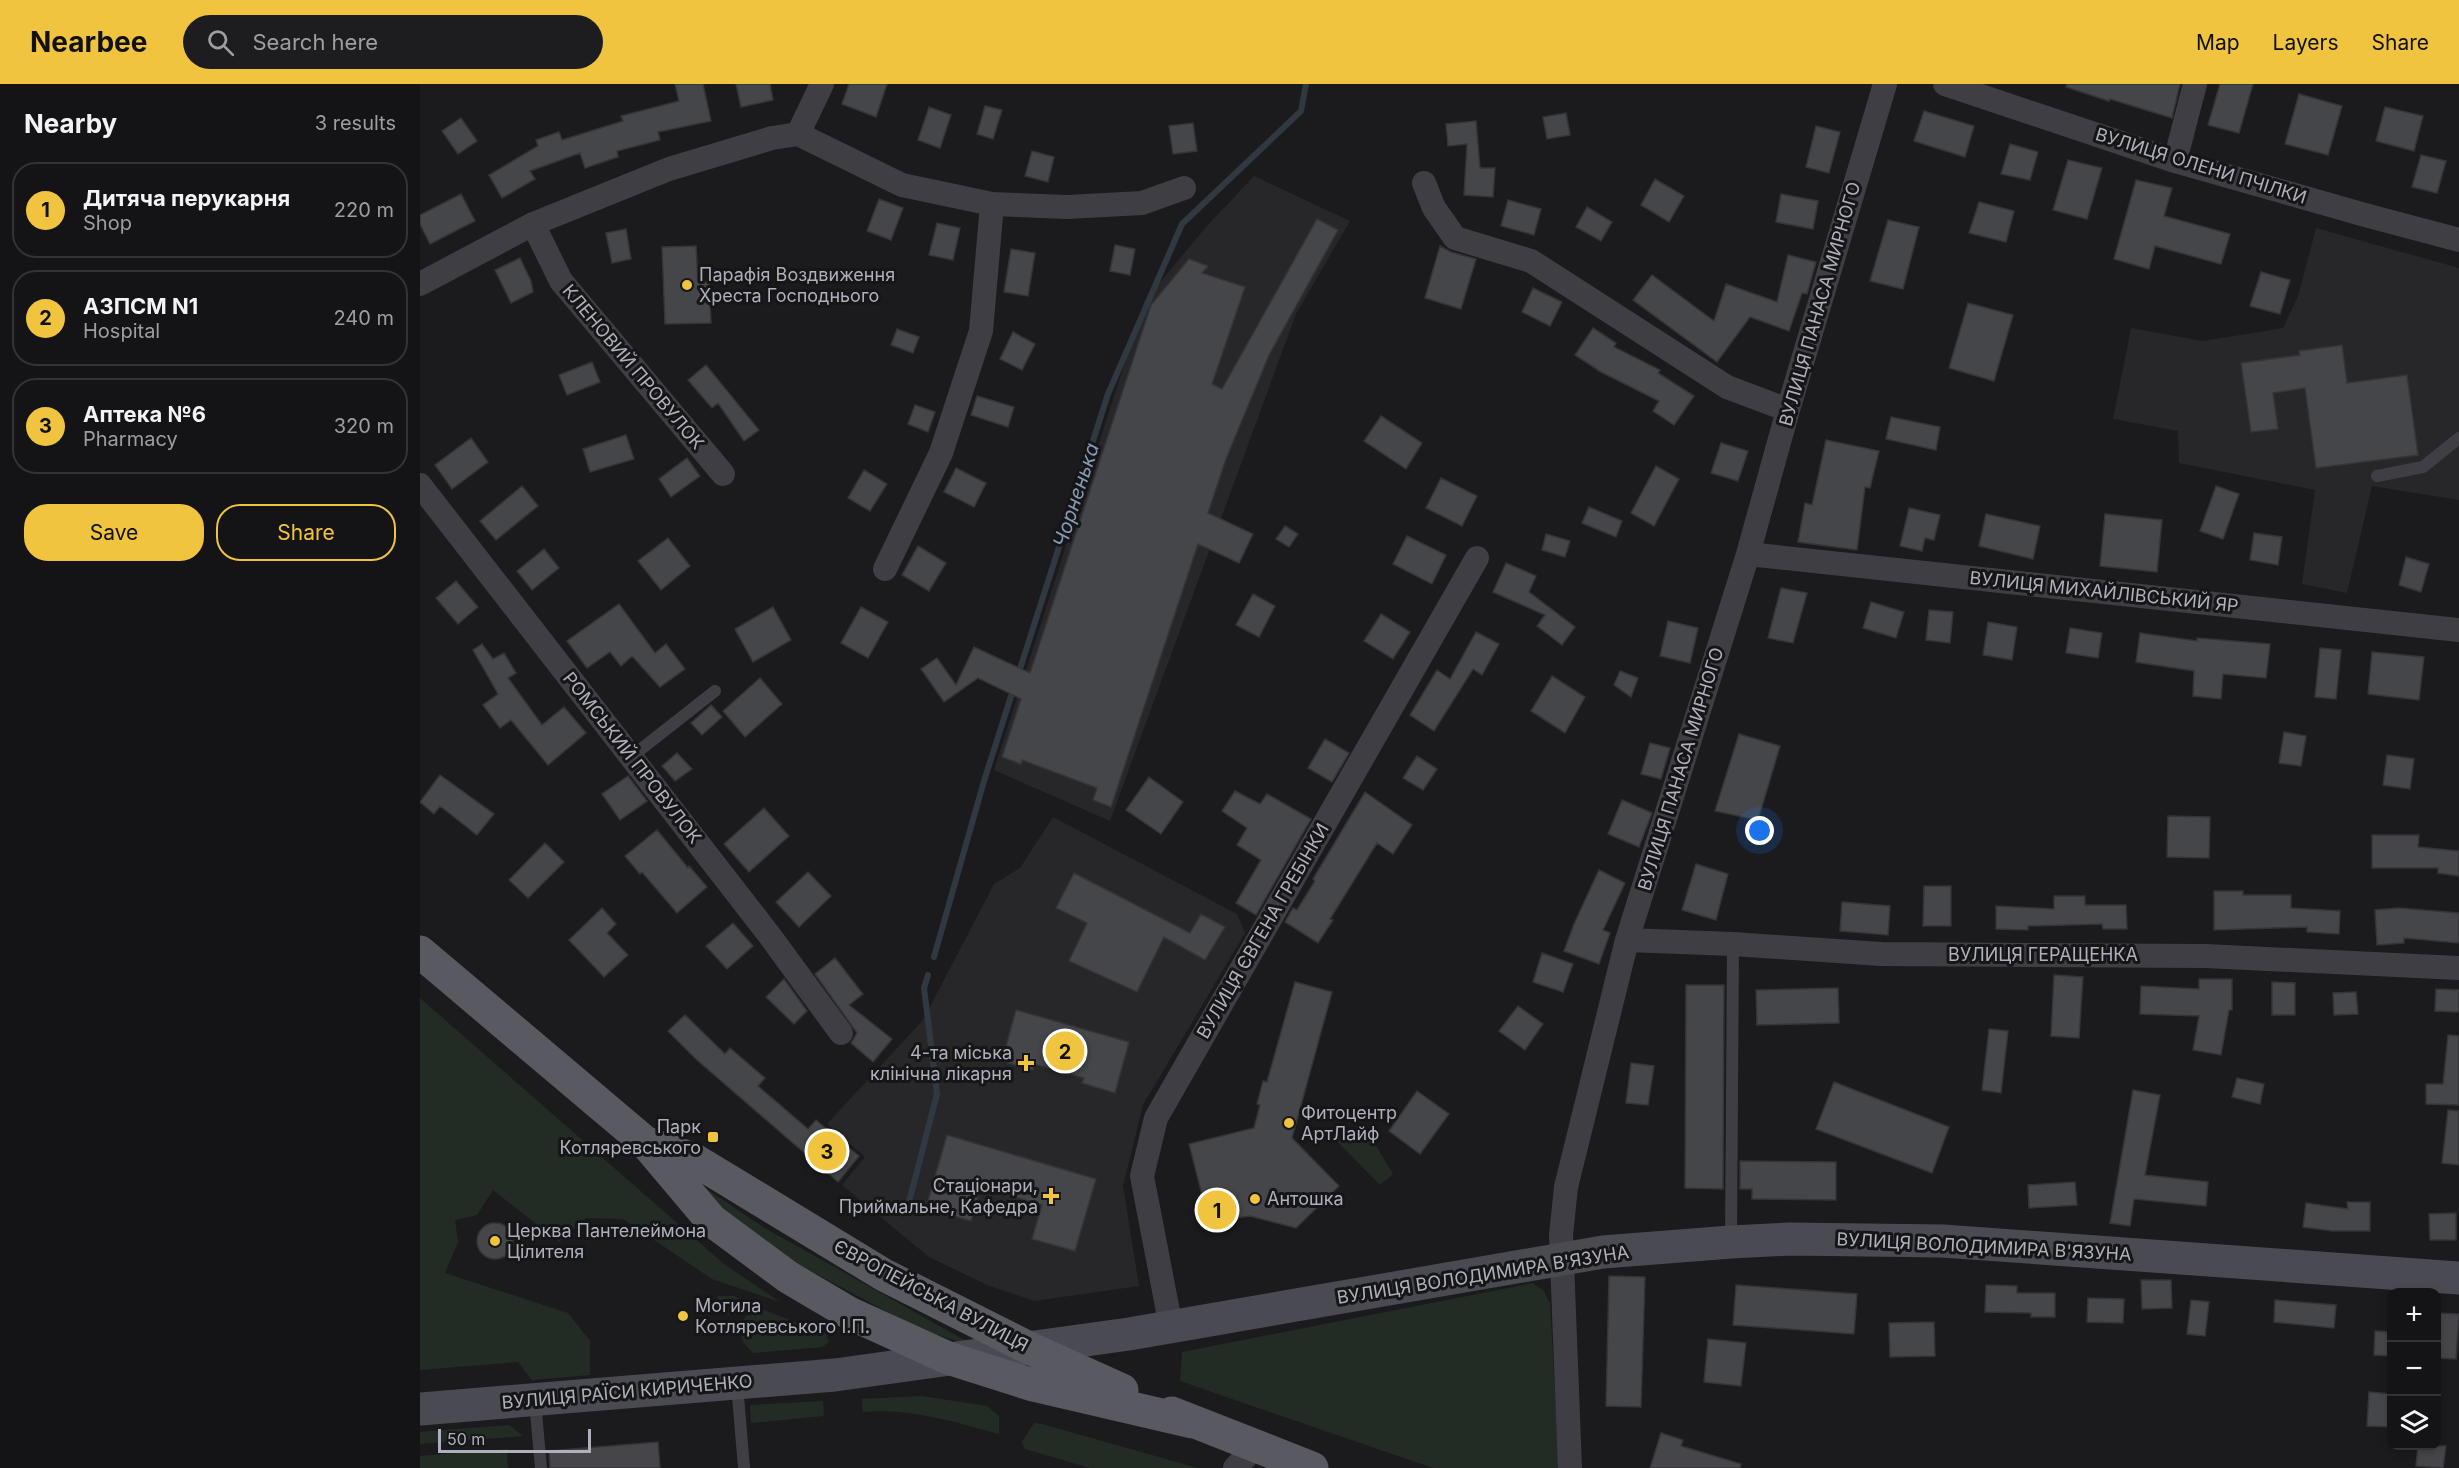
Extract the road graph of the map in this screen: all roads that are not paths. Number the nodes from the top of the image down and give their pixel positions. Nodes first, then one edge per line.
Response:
1 (822, 84) edge
2 (1885, 84) edge
3 (1945, 84) edge
4 (2195, 84) edge
5 (798, 134) junction
6 (2175, 161) junction
7 (1424, 183) dead end
8 (1184, 188) dead end
9 (992, 204) junction
10 (533, 224) junction
11 (2459, 240) edge
12 (420, 284) edge
13 (1788, 410) junction
14 (2459, 438) edge
15 (723, 474) dead end
16 (2377, 476) dead end
17 (420, 485) edge
18 (1748, 554) junction
19 (1477, 558) dead end
20 (885, 569) dead end
21 (2459, 630) edge
22 (715, 691) dead end
23 (631, 757) junction
24 (1627, 940) junction
25 (1733, 944) junction
26 (420, 952) edge
27 (2459, 968) edge
28 (841, 1034) dead end
29 (645, 1143) junction
30 (1731, 1242) junction
31 (1561, 1260) junction
32 (2459, 1278) edge
33 (1171, 1327) junction
34 (1029, 1348) junction
35 (948, 1358) junction
36 (835, 1374) joint
37 (737, 1383) junction
38 (534, 1400) junction
39 (420, 1409) edge
40 (1192, 1422) junction
41 (1245, 1458) edge
42 (541, 1468) edge
43 (744, 1468) edge
44 (1312, 1468) edge
45 (1570, 1468) edge

1 - 5 street
2 - 13 street, ВУЛИЦЯ ПАНАСА МИРНОГО
3 - 6 street, ВУЛИЦЯ ОЛЕНИ ПЧІЛКИ
4 - 6 street
5 - 9 street
5 - 10 street
6 - 11 street, ВУЛИЦЯ ОЛЕНИ ПЧІЛКИ
7 - 13 street
8 - 9 street
9 - 20 street
10 - 12 street
10 - 15 street, КЛЕНОВИЙ ПРОВУЛОК
13 - 18 street, ВУЛИЦЯ ПАНАСА МИРНОГО
14 - 16 lane
17 - 23 street, РОМСЬКИЙ ПРОВУЛОК
18 - 21 street, ВУЛИЦЯ МИХАЙЛІВСЬКИЙ ЯР
18 - 24 street, ВУЛИЦЯ ПАНАСА МИРНОГО
19 - 33 street, ВУЛИЦЯ ЄВГЕНА ГРЕБІНКИ
22 - 23 lane
23 - 28 street, РОМСЬКИЙ ПРОВУЛОК
24 - 25 street, ВУЛИЦЯ ГЕРАЩЕНКА
24 - 31 street, ВУЛИЦЯ ПАНАСА МИРНОГО
25 - 27 street, ВУЛИЦЯ ГЕРАЩЕНКА
25 - 30 lane
26 - 29 main road, ЄВРОПЕЙСЬКА ВУЛИЦЯ
29 - 34 main road, ЄВРОПЕЙСЬКА ВУЛИЦЯ
29 - 35 main road, ЄВРОПЕЙСЬКА ВУЛИЦЯ
30 - 31 main road, ВУЛИЦЯ ВОЛОДИМИРА В'ЯЗУНА
30 - 32 main road, ВУЛИЦЯ ВОЛОДИМИРА В'ЯЗУНА
31 - 33 main road, ВУЛИЦЯ ВОЛОДИМИРА В'ЯЗУНА
31 - 45 street, ВУЛИЦЯ ПАНАСА МИРНОГО
33 - 34 main road, ВУЛИЦЯ ВОЛОДИМИРА В'ЯЗУНА
34 - 35 main road, ВУЛИЦЯ ВОЛОДИМИРА В'ЯЗУНА
34 - 40 main road, ЄВРОПЕЙСЬКА ВУЛИЦЯ
35 - 36 main road, ВУЛИЦЯ ВОЛОДИМИРА В'ЯЗУНА
35 - 40 main road, ЄВРОПЕЙСЬКА ВУЛИЦЯ
36 - 37 main road, ВУЛИЦЯ РАЇСИ КИРИЧЕНКО
37 - 38 main road, ВУЛИЦЯ РАЇСИ КИРИЧЕНКО
37 - 43 lane
38 - 39 main road, ВУЛИЦЯ РАЇСИ КИРИЧЕНКО
38 - 42 lane
40 - 41 main road, ЄВРОПЕЙСЬКА ВУЛИЦЯ
41 - 44 main road, ЄВРОПЕЙСЬКА ВУЛИЦЯ

